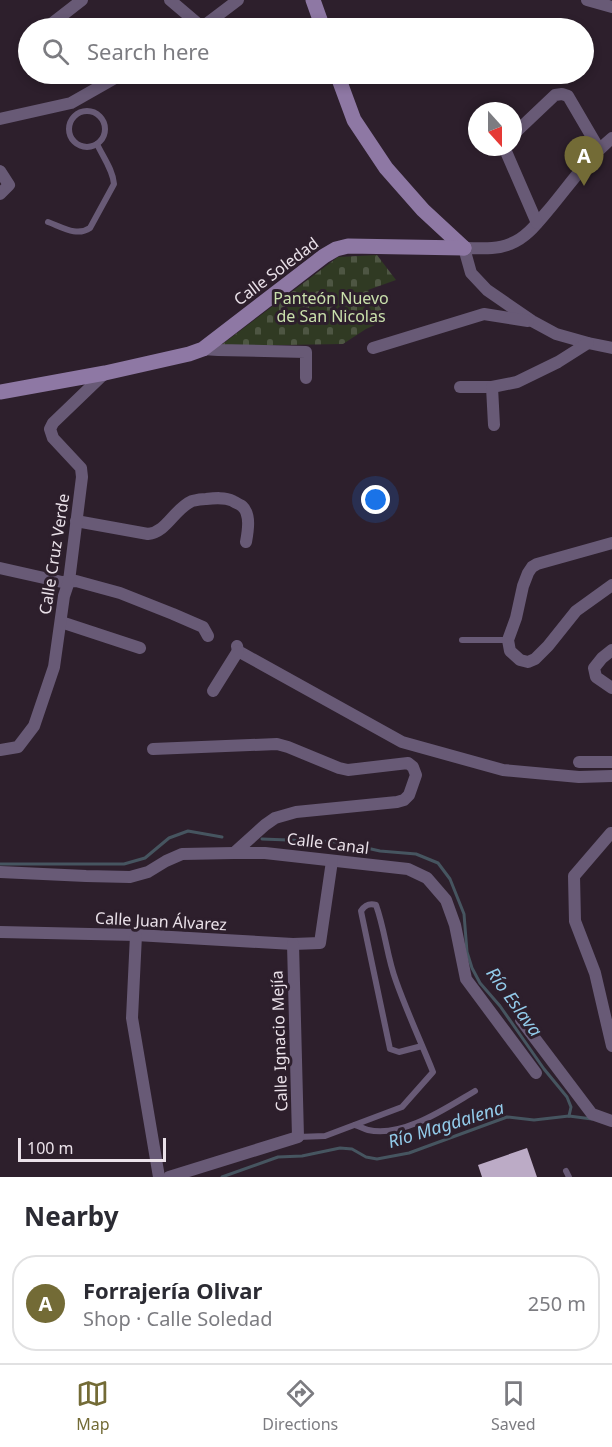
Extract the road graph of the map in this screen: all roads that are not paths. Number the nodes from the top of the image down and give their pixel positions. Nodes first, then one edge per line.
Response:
1 (82, 0) edge
2 (170, 0) edge
3 (238, 0) edge
4 (313, 0) edge
5 (587, 0) edge
6 (612, 7) edge
7 (59, 18) edge
8 (191, 18) edge
9 (215, 18) edge
10 (319, 18) edge
11 (104, 84) edge
12 (340, 84) edge
13 (71, 103) junction
14 (76, 115) junction
15 (0, 119) edge
16 (522, 127) edge
17 (612, 138) edge
18 (97, 144) junction
19 (599, 149) junction
20 (508, 156) edge
21 (0, 171) edge
22 (0, 194) edge
23 (48, 222) dead end
24 (537, 223) junction
25 (464, 248) junction
26 (532, 321) junction
27 (588, 343) junction
28 (373, 348) dead end
29 (612, 348) edge
30 (203, 349) junction
31 (105, 373) junction
32 (306, 378) dead end
33 (460, 387) dead end
34 (492, 387) junction
35 (0, 392) edge
36 (494, 424) dead end
37 (76, 521) junction
38 (246, 542) dead end
39 (612, 543) edge
40 (0, 568) edge
41 (69, 581) junction
42 (612, 585) edge
43 (61, 622) junction
44 (208, 636) dead end
45 (508, 639) junction
46 (462, 640) dead end
47 (140, 648) dead end
48 (612, 650) edge
49 (612, 688) edge
50 (213, 691) dead end
51 (153, 749) dead end
52 (0, 750) edge
53 (579, 762) dead end
54 (612, 762) edge
55 (612, 776) edge
56 (612, 833) edge
57 (234, 853) junction
58 (333, 861) junction
59 (0, 872) edge
60 (0, 932) edge
61 (136, 935) junction
62 (292, 944) junction
63 (521, 1020) dead end
64 (422, 1046) junction
65 (612, 1046) edge
66 (536, 1073) dead end
67 (475, 1091) dead end
68 (612, 1121) edge
69 (355, 1125) junction
70 (298, 1137) junction
71 (159, 1177) edge
72 (169, 1177) edge

1 - 7 street
2 - 8 street
3 - 9 street
4 - 10 street
5 - 6 street
11 - 13 street
12 - 25 street
13 - 14 lane
13 - 15 street
14 - 18 lane
14 - 18 lane
16 - 19 street
17 - 19 street, Calle Soledad
18 - 23 lane
19 - 24 street, Calle Soledad
20 - 24 street
21 - 22 street
24 - 25 street, Calle Soledad
25 - 26 street
25 - 30 street, Calle Soledad
26 - 27 street
26 - 28 street
27 - 29 street
27 - 34 street
30 - 31 street, Calle Soledad
30 - 32 street
31 - 35 street, Calle Soledad
31 - 37 street, Calle Cruz Verde
33 - 34 street
34 - 36 street
37 - 38 street
37 - 41 street, Calle Cruz Verde
39 - 45 street
40 - 41 street
41 - 43 street, Calle Cruz Verde
41 - 44 street
42 - 45 street
43 - 47 street
43 - 52 street, Calle Cruz Verde
45 - 46 lane
48 - 49 street
50 - 55 street
51 - 57 street
53 - 54 street
56 - 65 street
57 - 58 street, Calle Canal
57 - 59 street, Calle Canal
58 - 62 street, Calle Juan Álvarez
58 - 66 street, Calle Canal
60 - 61 street, Calle Juan Álvarez
61 - 62 street, Calle Juan Álvarez
61 - 71 street
62 - 70 street, Calle Ignacio Mejía
63 - 68 street
64 - 64 lane
64 - 69 lane
67 - 69 lane
69 - 70 lane
70 - 72 street

